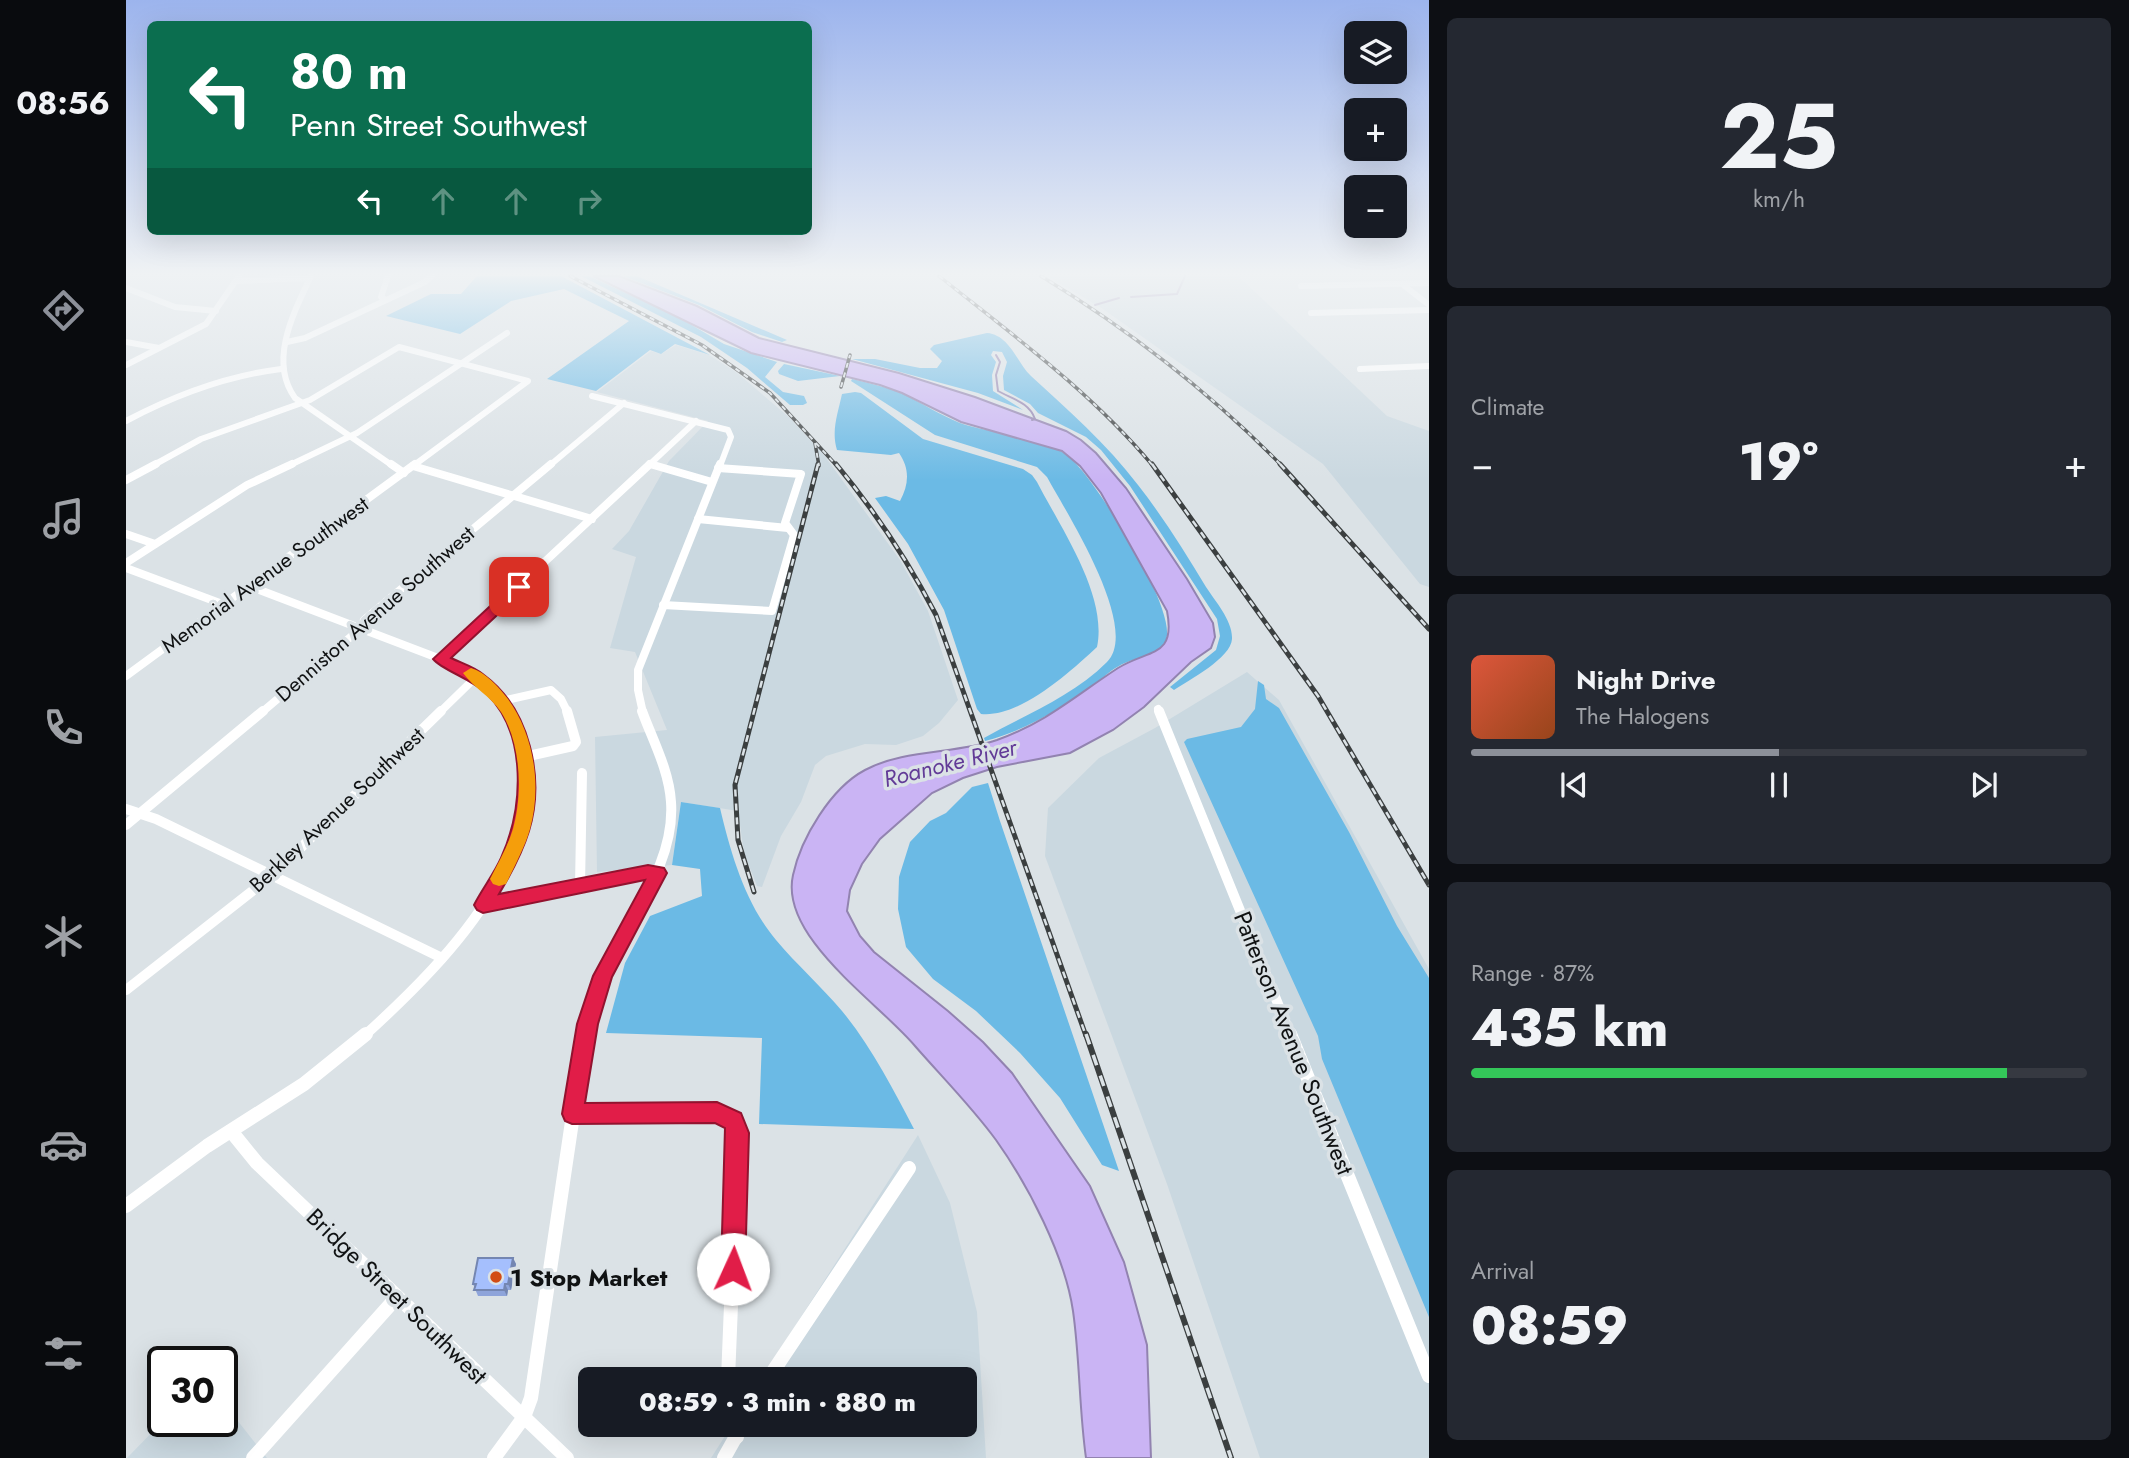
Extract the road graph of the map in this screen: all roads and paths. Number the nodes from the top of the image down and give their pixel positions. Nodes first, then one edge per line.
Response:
1 (137, 344) edge
2 (167, 344) edge
3 (287, 344) edge
4 (491, 344) edge
5 (159, 348) junction
6 (463, 363) junction
7 (126, 365) edge
8 (1429, 366) edge
9 (281, 369) junction
10 (1360, 369) dead end
11 (592, 396) dead end
12 (624, 403) junction
13 (303, 404) junction
14 (126, 421) edge
15 (696, 421) junction
16 (351, 436) junction
17 (650, 464) junction
18 (412, 466) junction
19 (718, 468) junction
20 (404, 473) junction
21 (126, 480) edge
22 (712, 482) junction
23 (513, 496) junction
24 (592, 519) junction
25 (698, 519) junction
26 (788, 528) junction
27 (126, 534) edge
28 (155, 544) junction
29 (126, 563) edge
30 (126, 568) edge
31 (249, 586) junction
32 (225, 605) junction
33 (663, 605) junction
34 (361, 627) junction
35 (440, 659) junction
36 (126, 676) edge
37 (477, 676) junction
38 (502, 701) junction
39 (1158, 709) dead end
40 (524, 757) junction
41 (582, 773) dead end
42 (126, 809) edge
43 (139, 814) junction
44 (126, 825) edge
45 (657, 873) junction
46 (271, 876) junction
47 (580, 886) junction
48 (483, 905) junction
49 (442, 958) junction
50 (126, 990) edge
51 (572, 1114) junction
52 (231, 1131) junction
53 (909, 1168) dead end
54 (126, 1206) edge
55 (397, 1297) junction
56 (728, 1367) edge
57 (776, 1367) edge
58 (1429, 1376) edge
59 (524, 1417) junction
60 (733, 1437) edge
61 (253, 1458) edge
62 (494, 1458) edge
63 (567, 1458) edge
64 (724, 1458) edge

1 - 5 street
2 - 5 street
3 - 9 street
4 - 6 street
5 - 7 street
6 - 13 street
6 - 16 street
6 - 18 street
8 - 10 street
9 - 13 street
9 - 14 street
11 - 12 street
12 - 15 street
12 - 23 street, Denniston Avenue Southwest
13 - 16 street
13 - 21 street
15 - 17 street
15 - 19 street
16 - 20 street
16 - 28 street
17 - 22 street
17 - 24 street
18 - 20 street, Memorial Avenue Southwest
18 - 23 street
19 - 22 street
19 - 26 street
20 - 31 street, Memorial Avenue Southwest
22 - 25 street
23 - 24 street
23 - 34 street, Denniston Avenue Southwest
24 - 35 street
25 - 26 street
25 - 33 street
26 - 33 street
27 - 28 street
28 - 29 street
30 - 32 street
31 - 32 street, Memorial Avenue Southwest
31 - 34 street
32 - 36 street, Memorial Avenue Southwest
33 - 45 street
34 - 35 street
34 - 43 street, Denniston Avenue Southwest
35 - 37 street
37 - 38 street
37 - 46 street, Berkley Avenue Southwest
38 - 40 street
38 - 40 street
39 - 58 street, Patterson Avenue Southwest
40 - 48 street
41 - 47 street
42 - 43 street
43 - 44 street, Denniston Avenue Southwest
43 - 46 street
45 - 47 street
45 - 51 street
46 - 49 street
46 - 50 street, Berkley Avenue Southwest
47 - 48 street
48 - 49 street
49 - 52 street
51 - 56 street
51 - 59 street
52 - 54 street
52 - 55 street, Bridge Street Southwest
53 - 57 street
55 - 59 street, Bridge Street Southwest
55 - 61 street
59 - 62 street
59 - 63 street, Bridge Street Southwest
60 - 64 street

